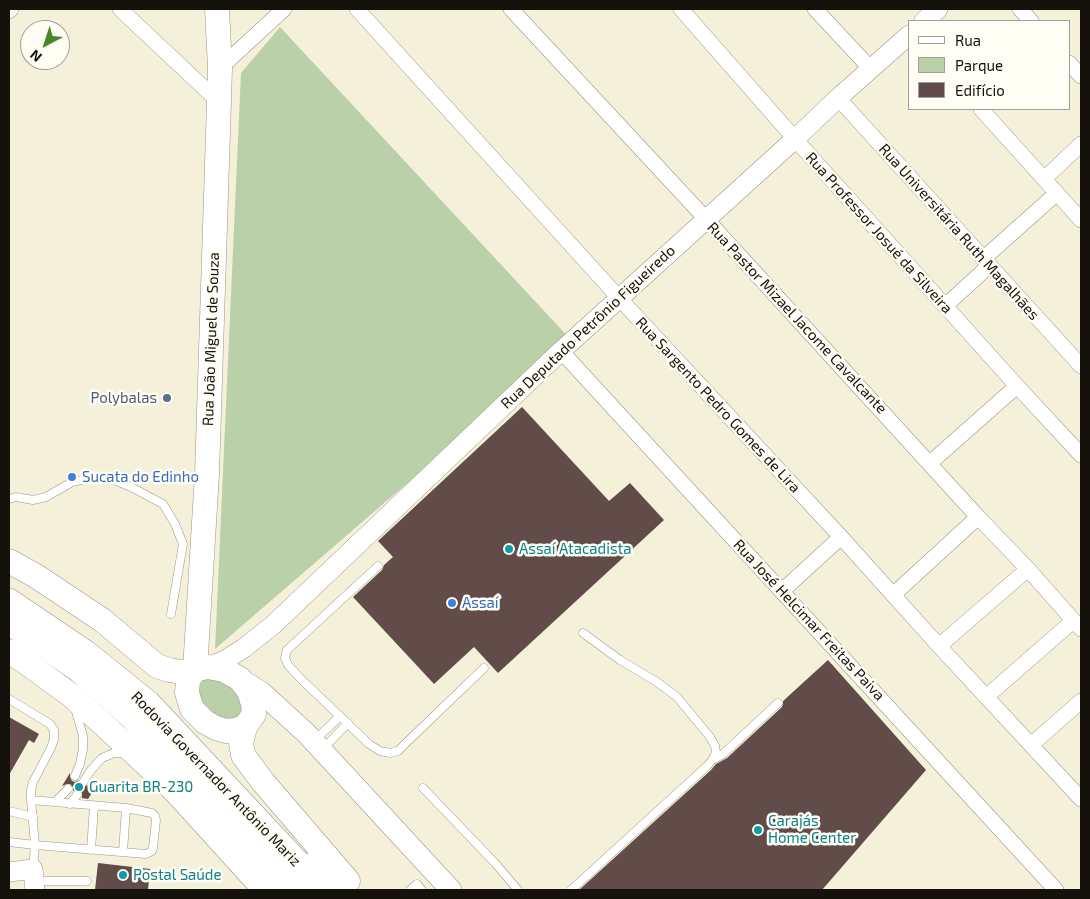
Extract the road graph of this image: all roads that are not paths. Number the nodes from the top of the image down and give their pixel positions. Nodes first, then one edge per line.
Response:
1 (120, 9) edge
2 (217, 9) edge
3 (284, 9) edge
4 (357, 9) edge
5 (511, 9) edge
6 (681, 9) edge
7 (815, 9) edge
8 (938, 9) edge
9 (1020, 9) edge
10 (925, 20) edge
11 (1030, 20) edge
12 (908, 37) edge
13 (1070, 64) edge
14 (220, 68) junction
15 (871, 69) junction
16 (1081, 76) edge
17 (838, 98) junction
18 (219, 102) junction
19 (982, 110) edge
20 (795, 139) junction
21 (1081, 144) edge
22 (1044, 179) junction
23 (1057, 193) junction
24 (706, 219) junction
25 (1081, 220) edge
26 (986, 263) junction
27 (620, 299) junction
28 (945, 306) junction
29 (561, 351) junction
30 (1081, 366) edge
31 (1017, 386) junction
32 (1081, 455) edge
33 (930, 464) junction
34 (9, 499) edge
35 (978, 517) junction
36 (841, 537) junction
37 (9, 561) edge
38 (378, 566) dead end
39 (1028, 569) junction
40 (782, 591) junction
41 (893, 595) junction
42 (9, 601) edge
43 (171, 614) dead end
44 (9, 622) edge
45 (273, 624) junction
46 (1077, 625) edge
47 (583, 633) dead end
48 (939, 646) junction
49 (9, 651) edge
50 (201, 668) junction
51 (484, 668) dead end
52 (240, 679) junction
53 (72, 696) junction
54 (986, 697) junction
55 (9, 699) edge
56 (1081, 701) edge
57 (778, 703) dead end
58 (140, 710) junction
59 (340, 716) junction
60 (348, 723) junction
61 (245, 727) junction
62 (314, 742) junction
63 (1032, 745) junction
64 (134, 753) junction
65 (713, 759) junction
66 (80, 764) junction
67 (91, 770) junction
68 (75, 776) dead end
69 (84, 781) dead end
70 (423, 788) dead end
71 (68, 789) dead end
72 (234, 794) junction
73 (77, 795) dead end
74 (1081, 799) edge
75 (31, 800) junction
76 (55, 802) junction
77 (70, 804) junction
78 (94, 806) junction
79 (126, 808) junction
80 (9, 811) edge
81 (33, 817) junction
82 (229, 821) junction
83 (9, 842) edge
84 (35, 845) junction
85 (91, 850) junction
86 (122, 852) junction
87 (243, 867) junction
88 (9, 872) edge
89 (34, 880) edge
90 (87, 881) dead end
91 (252, 890) edge
92 (264, 890) edge
93 (282, 890) edge
94 (292, 890) edge
95 (323, 890) edge
96 (344, 890) edge
97 (356, 890) edge
98 (410, 890) edge
99 (422, 890) edge
100 (451, 890) edge
101 (518, 890) edge
102 (570, 890) edge
103 (1056, 890) edge

1 - 18 street
2 - 14 main road, Rua João Miguel de Souza
3 - 14 street
4 - 27 street, Rua Sargento Pedro Gomes de Lira
5 - 24 street, Rua Pastor Mizael Jacome Cavalcante
6 - 20 street, Rua Professor Josué da Silveira
7 - 15 street
8 - 10 street
9 - 11 street
12 - 15 street, Rua Deputado Petrônio Figueiredo
13 - 16 street
14 - 18 main road, Rua João Miguel de Souza
15 - 17 street, Rua Deputado Petrônio Figueiredo
17 - 20 street, Rua Deputado Petrônio Figueiredo
17 - 26 street, Rua Universitária Ruth Magalhães
18 - 50 main road, Rua João Miguel de Souza
19 - 22 street
20 - 24 street, Rua Deputado Petrônio Figueiredo
20 - 28 street, Rua Professor Josué da Silveira
21 - 22 street
22 - 23 street
23 - 25 street
23 - 26 street
24 - 27 street, Rua Deputado Petrônio Figueiredo
24 - 33 street, Rua Pastor Mizael Jacome Cavalcante
26 - 28 street
26 - 30 street, Rua Universitária Ruth Magalhães
27 - 29 street, Rua Deputado Petrônio Figueiredo
27 - 36 street, Rua Sargento Pedro Gomes de Lira
28 - 31 street, Rua Professor Josué da Silveira
29 - 40 street, Rua José Helcimar Freitas Paiva
29 - 45 street, Rua Deputado Petrônio Figueiredo
31 - 32 street, Rua Professor Josué da Silveira
31 - 33 street
33 - 35 street, Rua Pastor Mizael Jacome Cavalcante
34 - 43 lane
35 - 39 street, Rua Pastor Mizael Jacome Cavalcante
35 - 41 street
36 - 40 street
36 - 41 street, Rua Sargento Pedro Gomes de Lira
37 - 50 main road
38 - 59 lane
39 - 46 street, Rua Pastor Mizael Jacome Cavalcante
39 - 48 street
40 - 103 street, Rua José Helcimar Freitas Paiva
41 - 48 street, Rua Sargento Pedro Gomes de Lira
42 - 58 highway, Rodovia Governador Antônio Mariz
44 - 58 highway, Rodovia Governador Antônio Mariz
45 - 50 street, Rua Deputado Petrônio Figueiredo
45 - 52 street, Rua Deputado Petrônio Figueiredo
46 - 54 street
47 - 65 lane
48 - 54 street, Rua Sargento Pedro Gomes de Lira
49 - 53 main road
50 - 52 main road
50 - 61 main road
51 - 60 lane
52 - 61 main road
52 - 62 main road
53 - 64 main road
53 - 66 lane
54 - 63 street, Rua Sargento Pedro Gomes de Lira
55 - 75 lane
56 - 63 street
57 - 65 lane
58 - 72 highway, Rodovia Governador Antônio Mariz
58 - 82 highway, Rodovia Governador Antônio Mariz
59 - 60 lane
59 - 62 lane
60 - 62 lane
61 - 62 main road
61 - 97 main road
62 - 100 main road
63 - 74 street, Rua Sargento Pedro Gomes de Lira
64 - 67 lane
64 - 87 main road
65 - 102 lane
66 - 67 lane
66 - 68 lane
67 - 69 lane
70 - 101 lane
71 - 76 lane
72 - 95 highway, Rodovia Governador Antônio Mariz
72 - 96 highway
73 - 77 lane
75 - 76 lane
75 - 81 lane
76 - 77 lane
77 - 78 lane
78 - 79 lane
78 - 85 lane
79 - 86 lane
79 - 86 lane
80 - 81 lane
81 - 84 lane
82 - 93 highway
82 - 94 highway, Rodovia Governador Antônio Mariz
83 - 84 lane
84 - 85 lane
84 - 89 lane
85 - 86 lane
87 - 91 lane
87 - 92 main road
88 - 89 street
89 - 90 lane
98 - 99 lane

